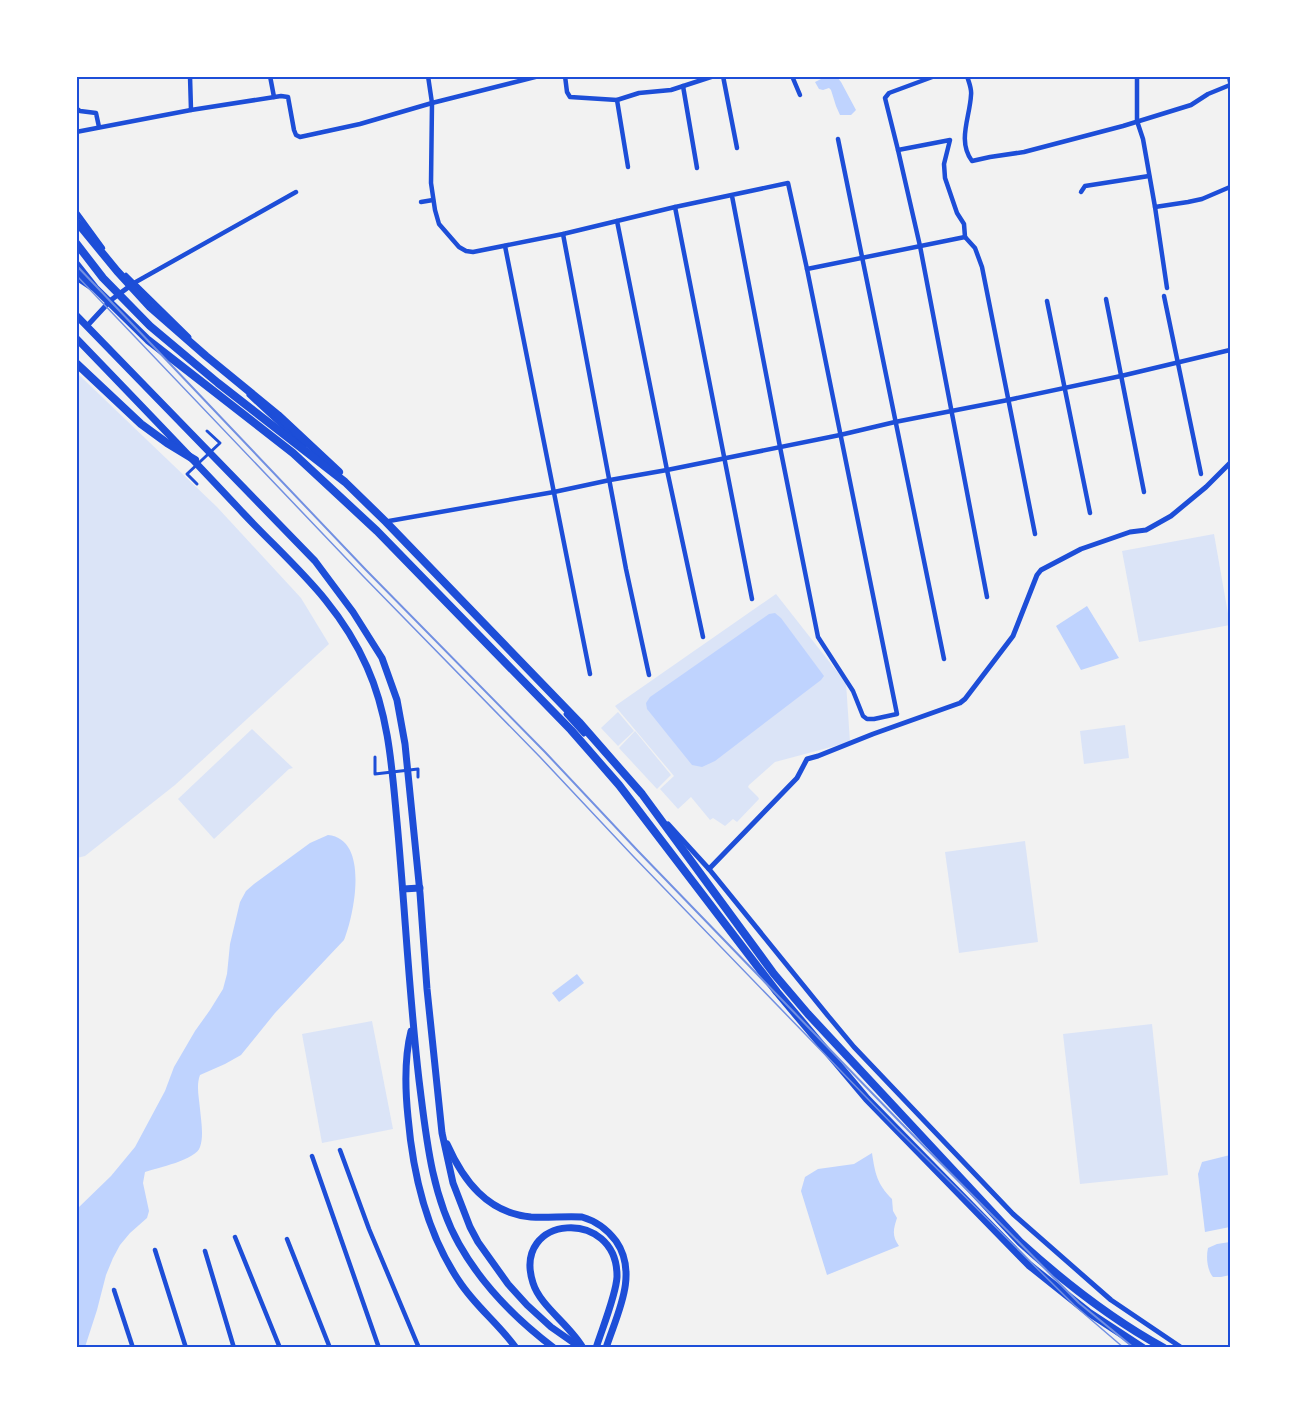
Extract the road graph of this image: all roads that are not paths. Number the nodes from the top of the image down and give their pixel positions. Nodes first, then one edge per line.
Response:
1 (190, 76) edge
2 (270, 76) edge
3 (428, 76) edge
4 (539, 76) edge
5 (565, 76) edge
6 (714, 76) edge
7 (723, 76) edge
8 (792, 76) edge
9 (935, 76) edge
10 (967, 76) edge
11 (1137, 76) edge
12 (1229, 76) edge
13 (1230, 83) edge
14 (683, 86) junction
15 (800, 95) dead end
16 (274, 98) junction
17 (617, 100) junction
18 (432, 103) junction
19 (76, 108) edge
20 (191, 110) junction
21 (1137, 121) junction
22 (99, 127) junction
23 (76, 132) edge
24 (838, 139) dead end
25 (737, 148) dead end
26 (898, 150) junction
27 (628, 167) dead end
28 (697, 168) dead end
29 (1149, 176) junction
30 (1230, 187) edge
31 (296, 192) dead end
32 (1082, 192) dead end
33 (732, 196) junction
34 (433, 200) junction
35 (421, 202) dead end
36 (675, 207) junction
37 (1155, 207) junction
38 (76, 211) edge
39 (76, 221) edge
40 (617, 221) junction
41 (563, 234) junction
42 (965, 237) junction
43 (76, 243) edge
44 (505, 246) junction
45 (920, 246) junction
46 (862, 258) junction
47 (76, 264) edge
48 (807, 269) junction
49 (76, 276) edge
50 (134, 283) junction
51 (94, 288) junction
52 (1167, 288) dead end
53 (1164, 296) dead end
54 (1106, 299) dead end
55 (1047, 301) dead end
56 (76, 315) edge
57 (87, 326) junction
58 (76, 338) edge
59 (1230, 350) edge
60 (1178, 362) junction
61 (76, 363) edge
62 (1121, 376) junction
63 (1064, 388) junction
64 (1008, 400) junction
65 (951, 412) junction
66 (896, 422) junction
67 (207, 431) dead end
68 (840, 435) junction
69 (780, 447) junction
70 (725, 458) junction
71 (195, 460) junction
72 (1230, 463) edge
73 (667, 470) junction
74 (1200, 474) dead end
75 (610, 480) junction
76 (345, 482) junction
77 (197, 484) dead end
78 (554, 492) junction
79 (1144, 492) dead end
80 (1090, 513) dead end
81 (389, 521) junction
82 (1035, 534) dead end
83 (987, 597) dead end
84 (752, 599) dead end
85 (703, 637) dead end
86 (944, 659) dead end
87 (590, 674) dead end
88 (649, 675) dead end
89 (375, 757) dead end
90 (418, 777) dead end
91 (709, 869) junction
92 (420, 888) junction
93 (403, 889) junction
94 (413, 1024) junction
95 (442, 1133) junction
96 (340, 1150) dead end
97 (312, 1156) dead end
98 (235, 1237) dead end
99 (287, 1239) dead end
100 (155, 1250) dead end
101 (205, 1251) dead end
102 (114, 1290) dead end
103 (133, 1347) edge
104 (186, 1347) edge
105 (234, 1347) edge
106 (280, 1347) edge
107 (330, 1347) edge
108 (379, 1347) edge
109 (418, 1347) edge
110 (516, 1347) edge
111 (554, 1347) edge
112 (582, 1347) edge
113 (596, 1347) edge
114 (606, 1347) edge
115 (1143, 1347) edge
116 (1164, 1347) edge
117 (1182, 1347) edge

1 - 20 street
2 - 16 street
3 - 18 street
4 - 18 street
5 - 17 street
6 - 14 street
7 - 25 street
8 - 15 street
9 - 26 street
10 - 21 street
11 - 21 street
12 - 13 street
13 - 21 street
14 - 17 street
14 - 28 street
16 - 18 street
16 - 20 street
17 - 27 street
18 - 34 street
19 - 22 street
20 - 22 street
21 - 29 street
22 - 23 street
24 - 46 street
26 - 42 street
26 - 45 street
29 - 32 street
29 - 37 street
30 - 37 street
31 - 50 street
33 - 36 street
33 - 48 street
33 - 69 street
34 - 35 street
34 - 44 street
36 - 40 street
36 - 70 street
37 - 52 street
38 - 50 street
39 - 76 highway
40 - 41 street
40 - 73 street
41 - 44 street
41 - 75 street
42 - 45 street
42 - 64 street
43 - 76 highway
44 - 78 street
45 - 46 street
45 - 65 street
46 - 48 street
46 - 66 street
47 - 51 highway
48 - 68 street
49 - 51 highway
50 - 57 street
50 - 81 street
51 - 115 highway
53 - 60 street
54 - 62 street
55 - 63 street
56 - 57 highway
57 - 92 highway
58 - 71 highway
59 - 60 street
60 - 62 street
60 - 74 street
61 - 71 highway
62 - 63 street
62 - 79 street
63 - 64 street
63 - 80 street
64 - 65 street
64 - 82 street
65 - 66 street
65 - 83 street
66 - 68 street
66 - 86 street
67 - 77 street
68 - 69 street
68 - 69 street
69 - 70 street
70 - 73 street
70 - 84 street
71 - 93 highway
72 - 91 street
73 - 75 street
73 - 85 street
75 - 78 street
75 - 88 street
76 - 116 highway
78 - 81 street
78 - 87 street
81 - 91 street
89 - 90 street
91 - 117 street
92 - 93 highway
92 - 95 highway
93 - 94 highway
94 - 110 highway
94 - 111 highway
95 - 112 highway
95 - 114 highway
96 - 109 street
97 - 108 street
98 - 106 street
99 - 107 street
100 - 104 street
101 - 105 street
102 - 103 street
112 - 113 highway

